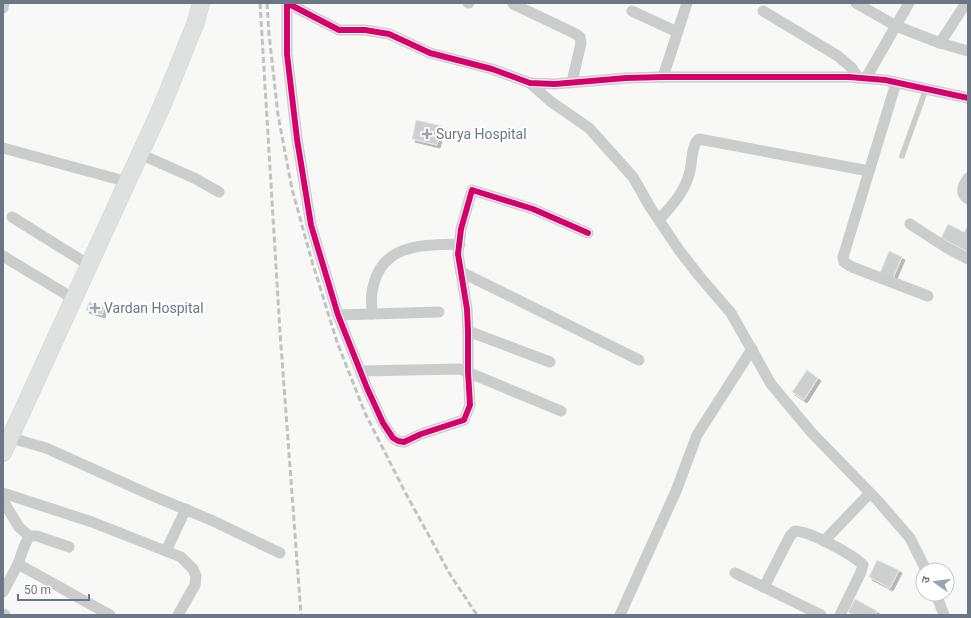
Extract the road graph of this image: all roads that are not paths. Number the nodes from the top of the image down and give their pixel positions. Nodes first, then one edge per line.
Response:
1 (4, 3) edge
2 (201, 3) edge
3 (287, 3) edge
4 (687, 3) edge
5 (856, 3) edge
6 (909, 3) edge
7 (966, 3) edge
8 (513, 4) dead end
9 (869, 6) edge
10 (3, 8) edge
11 (632, 11) dead end
12 (763, 11) dead end
13 (896, 26) junction
14 (677, 32) junction
15 (940, 43) junction
16 (968, 52) edge
17 (663, 77) junction
18 (862, 78) junction
19 (572, 82) junction
20 (896, 82) junction
21 (530, 83) junction
22 (926, 89) junction
23 (968, 98) edge
24 (3, 148) edge
25 (140, 154) junction
26 (902, 156) dead end
27 (869, 171) junction
28 (968, 178) edge
29 (128, 182) junction
30 (219, 192) dead end
31 (968, 199) edge
32 (12, 217) dead end
33 (659, 220) junction
34 (910, 224) dead end
35 (588, 233) dead end
36 (460, 244) junction
37 (3, 256) edge
38 (968, 259) edge
39 (89, 265) junction
40 (461, 272) junction
41 (928, 296) dead end
42 (74, 299) junction
43 (439, 312) dead end
44 (372, 314) junction
45 (338, 315) junction
46 (468, 331) junction
47 (752, 349) junction
48 (639, 360) dead end
49 (550, 362) dead end
50 (360, 371) junction
51 (468, 372) junction
52 (561, 411) dead end
53 (6, 436) edge
54 (3, 453) edge
55 (3, 493) edge
56 (870, 493) junction
57 (3, 501) edge
58 (186, 509) junction
59 (29, 536) junction
60 (824, 541) junction
61 (69, 547) dead end
62 (166, 551) junction
63 (280, 553) dead end
64 (922, 562) edge
65 (18, 564) junction
66 (735, 573) dead end
67 (764, 588) junction
68 (3, 592) edge
69 (939, 602) edge
70 (799, 610) edge
71 (110, 615) edge
72 (178, 615) edge
73 (620, 615) edge
74 (821, 615) edge
75 (840, 615) edge
76 (944, 615) edge

1 - 10 street
2 - 25 main road
3 - 21 street
3 - 45 street
4 - 14 street
5 - 9 street
6 - 13 street
7 - 15 street
8 - 19 street
9 - 13 street
11 - 14 street
12 - 18 street
13 - 15 street
13 - 18 street
14 - 17 street
15 - 16 street
17 - 18 street
17 - 19 street
18 - 20 street
19 - 21 street
20 - 22 street
20 - 27 street
21 - 33 street
22 - 23 street
22 - 26 lane
24 - 29 street
25 - 29 main road
25 - 30 street
27 - 33 street
27 - 41 street
28 - 31 street
29 - 39 main road
32 - 39 street
33 - 47 street
34 - 38 street
35 - 36 street
36 - 40 street
36 - 44 street
37 - 42 street
39 - 42 main road
40 - 46 street
40 - 48 street
42 - 53 main road
43 - 44 street
44 - 45 street
45 - 50 street
46 - 49 street
46 - 51 street
47 - 56 street
47 - 73 street
50 - 51 street
50 - 51 street
51 - 52 street
53 - 54 main road
53 - 58 street
55 - 62 street
56 - 60 street
56 - 64 street
57 - 59 street
58 - 62 street
58 - 63 street
59 - 61 street
59 - 65 street
60 - 67 street
60 - 75 street
62 - 72 street
65 - 68 street
65 - 71 street
66 - 67 street
67 - 70 street
69 - 76 street
70 - 74 street

